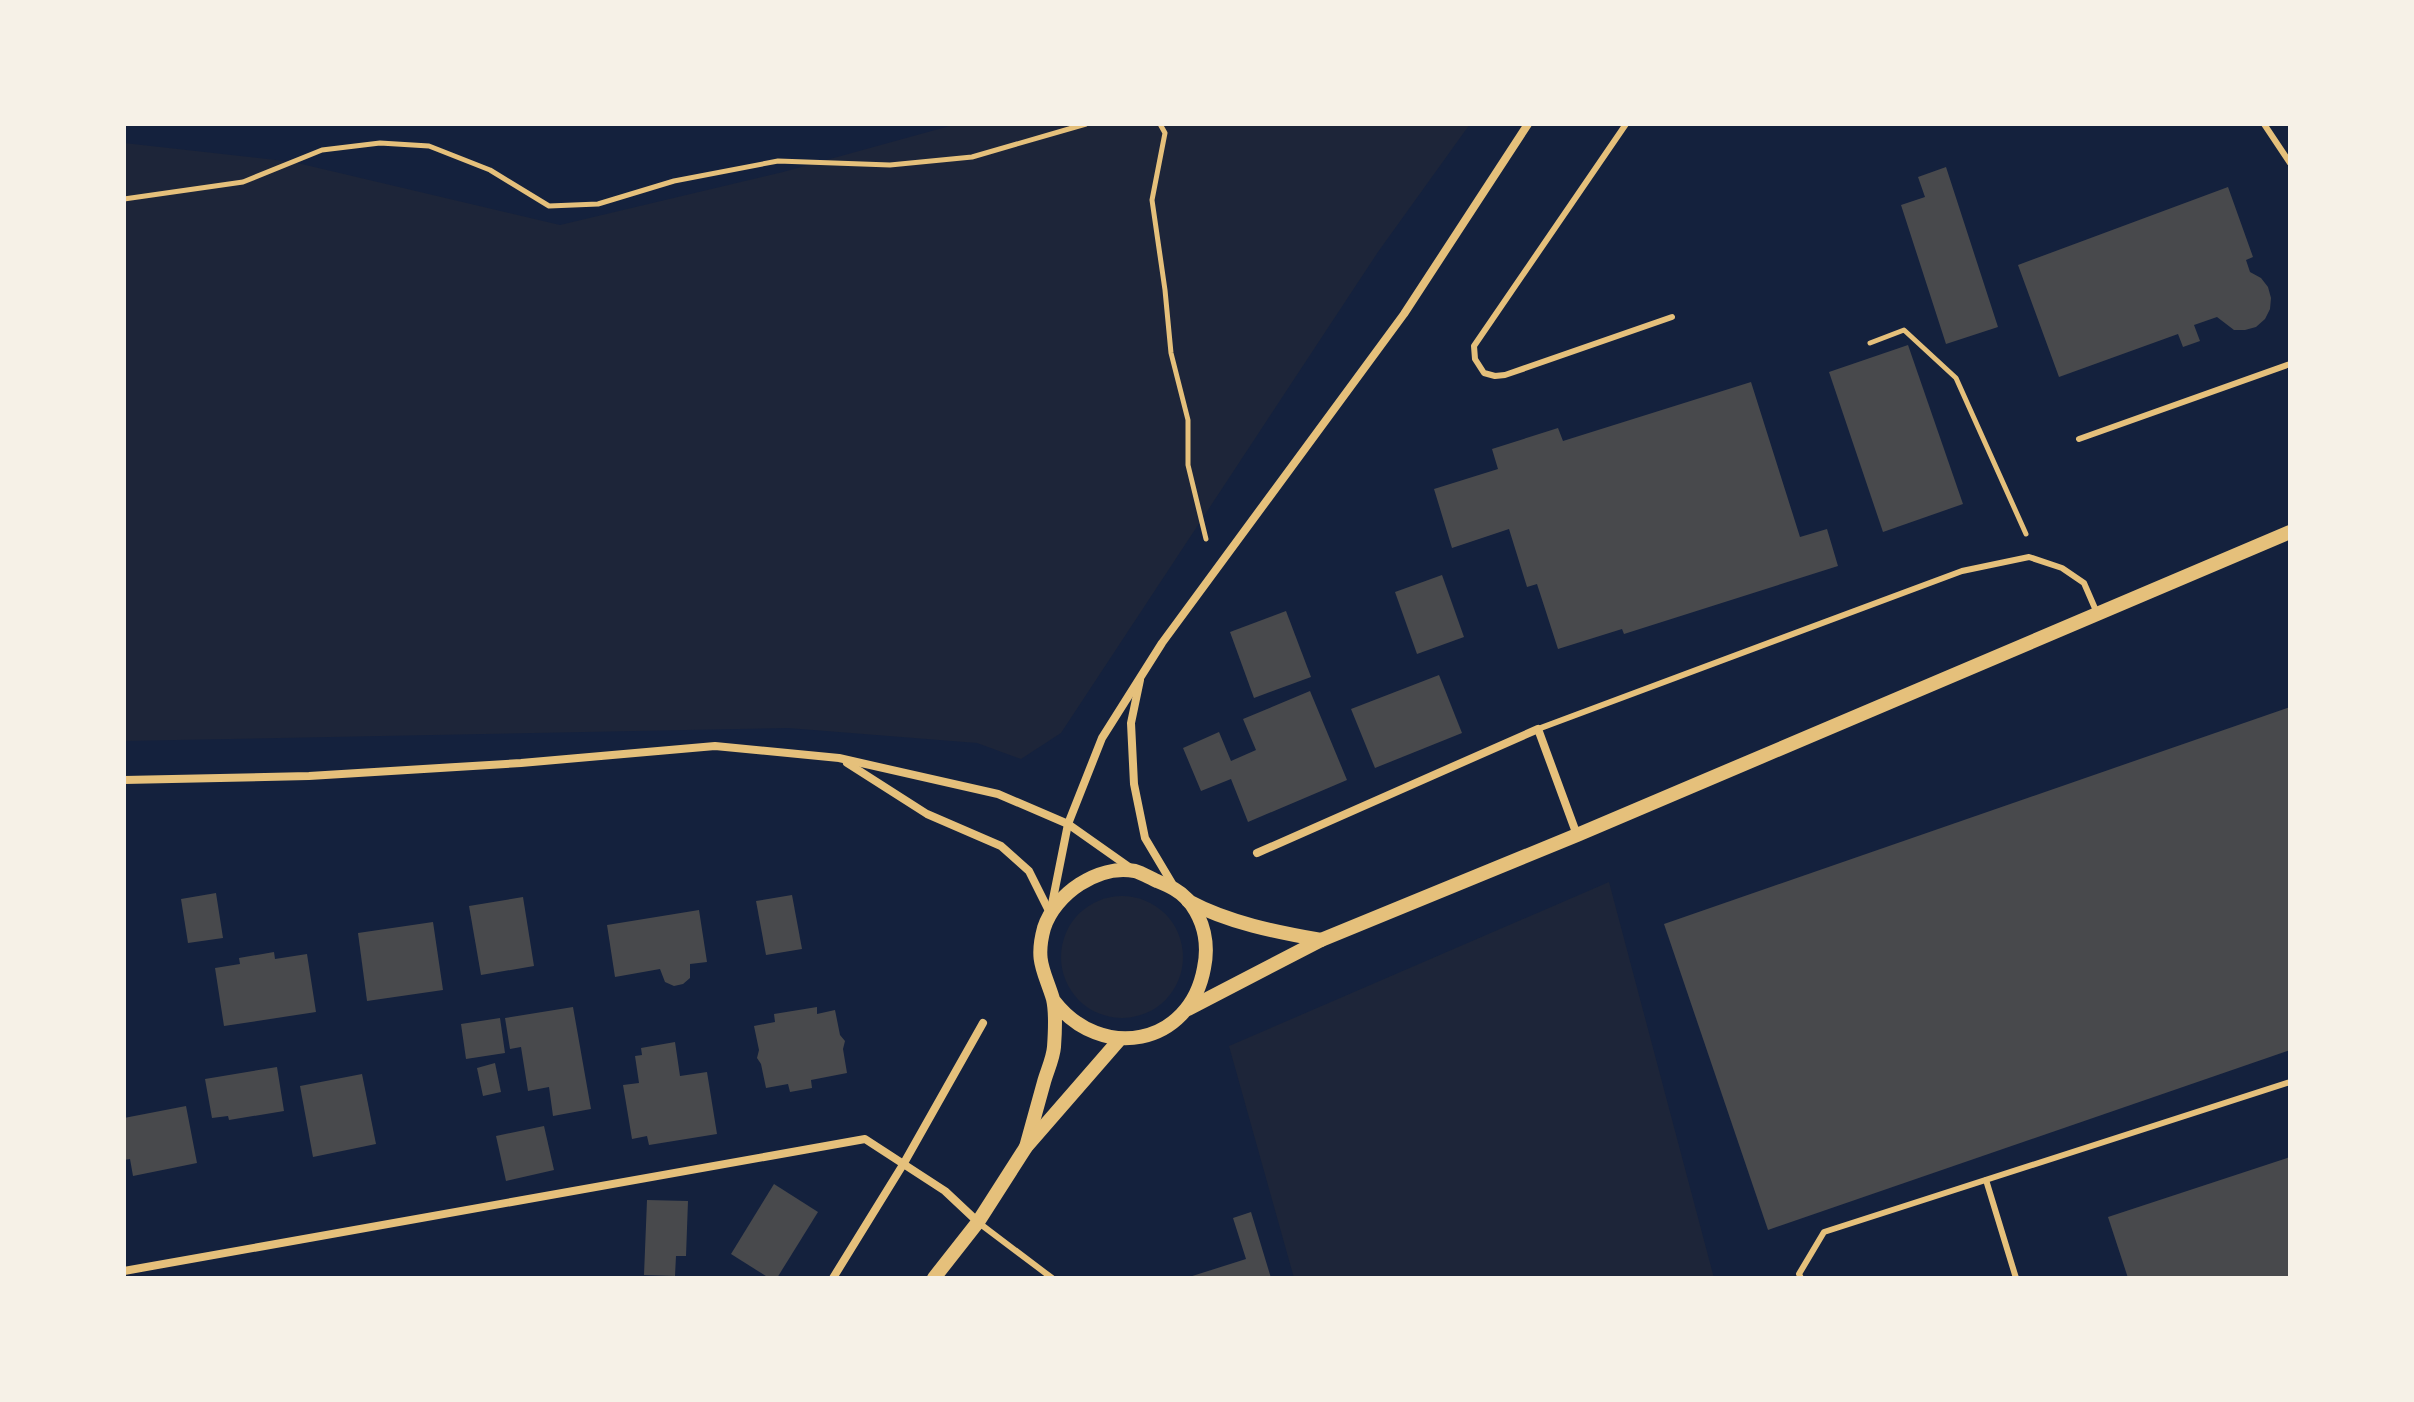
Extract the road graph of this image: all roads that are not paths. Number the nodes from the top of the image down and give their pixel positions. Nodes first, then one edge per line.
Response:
1 (1528, 124) edge
2 (1626, 124) edge
3 (2264, 124) edge
4 (2290, 163) edge
5 (1672, 317) dead end
6 (2290, 364) edge
7 (2079, 439) dead end
8 (2290, 532) edge
9 (2097, 613) junction
10 (1140, 676) junction
11 (1538, 729) junction
12 (839, 758) junction
13 (124, 780) edge
14 (1068, 824) junction
15 (1577, 835) junction
16 (1257, 853) dead end
17 (1135, 871) junction
18 (1175, 888) junction
19 (1188, 901) junction
20 (1050, 913) junction
21 (1321, 940) junction
22 (1054, 1001) junction
23 (1188, 1009) junction
24 (983, 1023) dead end
25 (1120, 1039) junction
26 (2290, 1082) edge
27 (1026, 1147) junction
28 (904, 1163) junction
29 (1986, 1180) junction
30 (978, 1222) junction
31 (124, 1271) edge
32 (833, 1278) edge
33 (934, 1278) edge
34 (1052, 1278) edge
35 (1801, 1278) edge
36 (2016, 1278) edge

1 - 10 street
2 - 5 lane
3 - 4 lane
6 - 7 lane
8 - 9 street
9 - 11 lane
9 - 15 street
10 - 14 street
10 - 18 street
11 - 15 street
11 - 16 street
12 - 13 street
12 - 14 street
12 - 20 street
14 - 17 street
14 - 20 street
15 - 21 street
17 - 18 street
17 - 20 street
18 - 19 street
19 - 21 street
19 - 23 street
20 - 22 street
21 - 23 street
22 - 25 street
22 - 27 street
23 - 25 street
24 - 28 street
25 - 27 street
26 - 29 lane
27 - 30 street
28 - 30 street
28 - 31 street
28 - 32 street
29 - 35 lane
29 - 36 lane
30 - 33 street
30 - 34 lane

